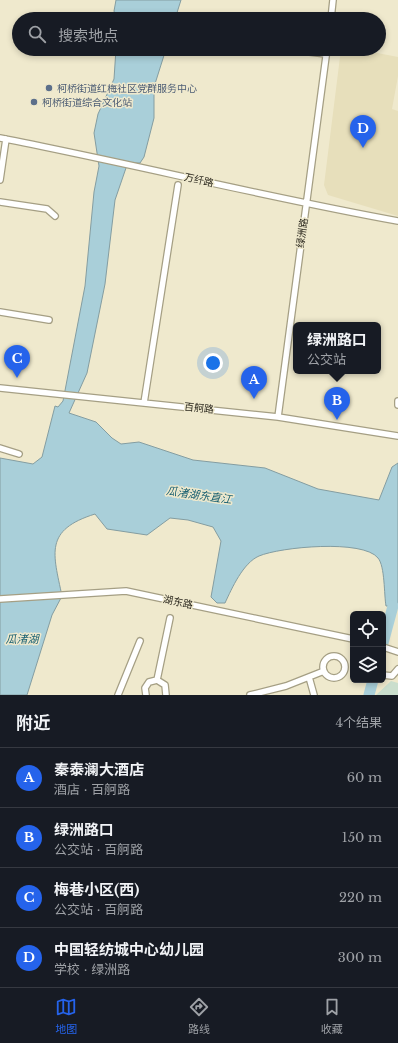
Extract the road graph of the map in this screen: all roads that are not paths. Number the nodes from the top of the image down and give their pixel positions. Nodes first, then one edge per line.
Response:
1 (333, 0) edge
2 (332, 12) edge
3 (325, 56) edge
4 (3, 139) edge
5 (0, 180) edge
6 (178, 185) dead end
7 (0, 202) edge
8 (306, 204) junction
9 (55, 216) dead end
10 (398, 221) edge
11 (0, 312) edge
12 (49, 320) dead end
13 (0, 388) edge
14 (398, 401) edge
15 (144, 403) junction
16 (398, 405) edge
17 (278, 417) junction
18 (398, 436) edge
19 (0, 448) edge
20 (19, 454) dead end
21 (0, 599) edge
22 (170, 618) dead end
23 (350, 638) edge
24 (140, 641) dead end
25 (386, 648) edge
26 (398, 652) edge
27 (346, 667) junction
28 (350, 668) edge
29 (398, 669) edge
30 (324, 671) junction
31 (386, 675) edge
32 (309, 677) junction
33 (157, 680) junction
34 (118, 695) edge
35 (146, 695) edge
36 (166, 695) edge
37 (171, 695) edge
38 (250, 695) edge
39 (314, 695) edge

1 - 2 street
3 - 8 street, 绿洲路
4 - 5 street
4 - 8 street, 万纤路
6 - 15 street
7 - 9 street
8 - 10 street, 万纤路
8 - 17 street, 绿洲路
11 - 12 street
13 - 15 street, 百舸路
14 - 16 street
15 - 17 street, 百舸路
17 - 18 street, 百舸路
19 - 20 street
21 - 23 street, 湖东路
22 - 33 street
24 - 34 street
25 - 26 street
27 - 28 street
27 - 30 street
27 - 30 street
29 - 31 street
30 - 32 street
32 - 38 street
32 - 39 street
33 - 35 street
33 - 36 street
36 - 37 street

